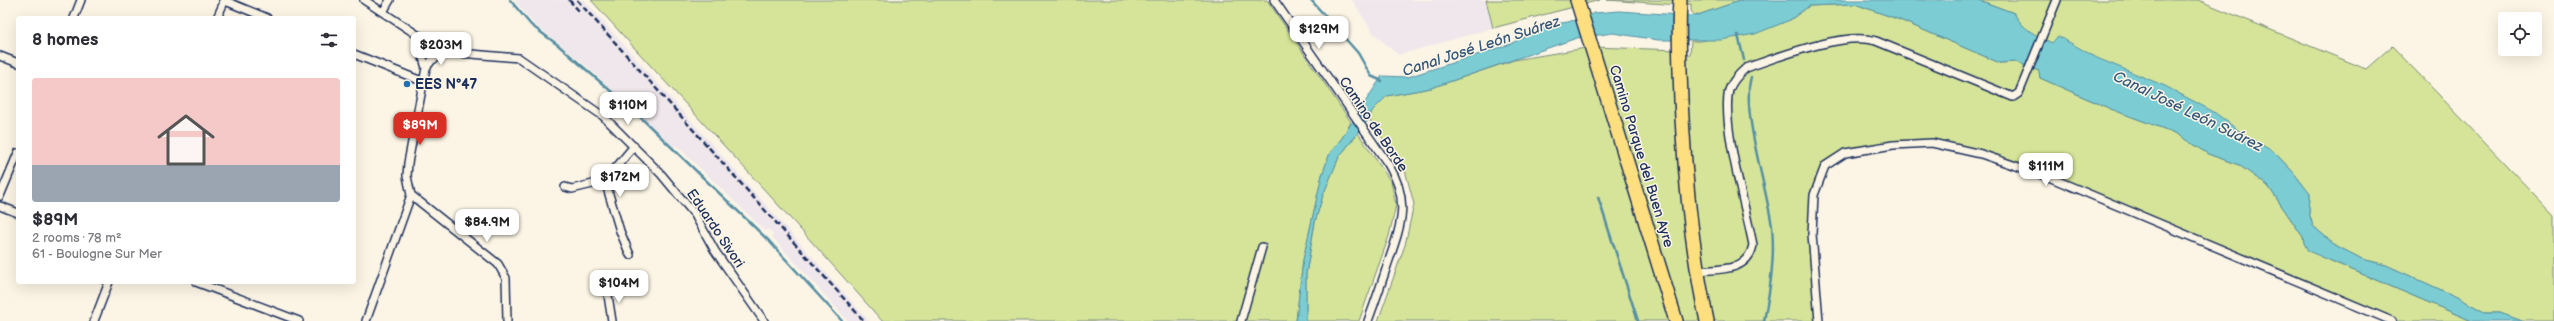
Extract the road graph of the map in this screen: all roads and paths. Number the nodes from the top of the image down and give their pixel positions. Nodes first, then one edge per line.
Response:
1 (81, 0) edge
2 (224, 0) edge
3 (364, 0) edge
4 (390, 0) edge
5 (1274, 0) edge
6 (2057, 0) edge
7 (1578, 2) edge
8 (1680, 3) edge
9 (383, 12) junction
10 (75, 16) edge
11 (218, 16) edge
12 (262, 16) edge
13 (416, 34) junction
14 (448, 52) junction
15 (356, 55) edge
16 (0, 56) edge
17 (16, 62) edge
18 (426, 68) junction
19 (424, 82) junction
20 (634, 146) junction
21 (16, 158) edge
22 (605, 181) junction
23 (565, 187) dead end
24 (411, 195) junction
25 (0, 196) edge
26 (0, 206) edge
27 (16, 212) edge
28 (1262, 247) dead end
29 (630, 255) dead end
30 (1697, 271) junction
31 (108, 284) edge
32 (201, 284) edge
33 (607, 289) dead end
34 (94, 321) edge
35 (299, 321) edge
36 (366, 321) edge
37 (507, 321) edge
38 (612, 321) edge
39 (764, 321) edge
40 (1241, 321) edge
41 (1368, 321) edge
42 (1676, 321) edge
43 (1707, 321) edge
44 (1819, 321) edge
45 (2392, 321) edge

1 - 10 street
2 - 11 street
2 - 12 street
3 - 9 street, Eduardo Sivori
4 - 9 street
5 - 41 street, Camino de Borde
6 - 30 street
7 - 42 highway, Camino Parque del Buen Ayre
8 - 30 highway, Camino Parque del Buen Ayre
9 - 13 street, Eduardo Sivori
13 - 14 street, Eduardo Sivori
13 - 18 street
14 - 18 street
14 - 20 street, Eduardo Sivori
15 - 19 street
16 - 17 street
18 - 19 street
19 - 24 street
20 - 22 street
20 - 39 street, Eduardo Sivori
21 - 25 street
22 - 23 street
22 - 29 street
24 - 36 street
24 - 37 street
26 - 27 street
28 - 40 street
30 - 43 highway, Camino Parque del Buen Ayre
31 - 34 street
32 - 35 street
33 - 38 street
44 - 45 street

